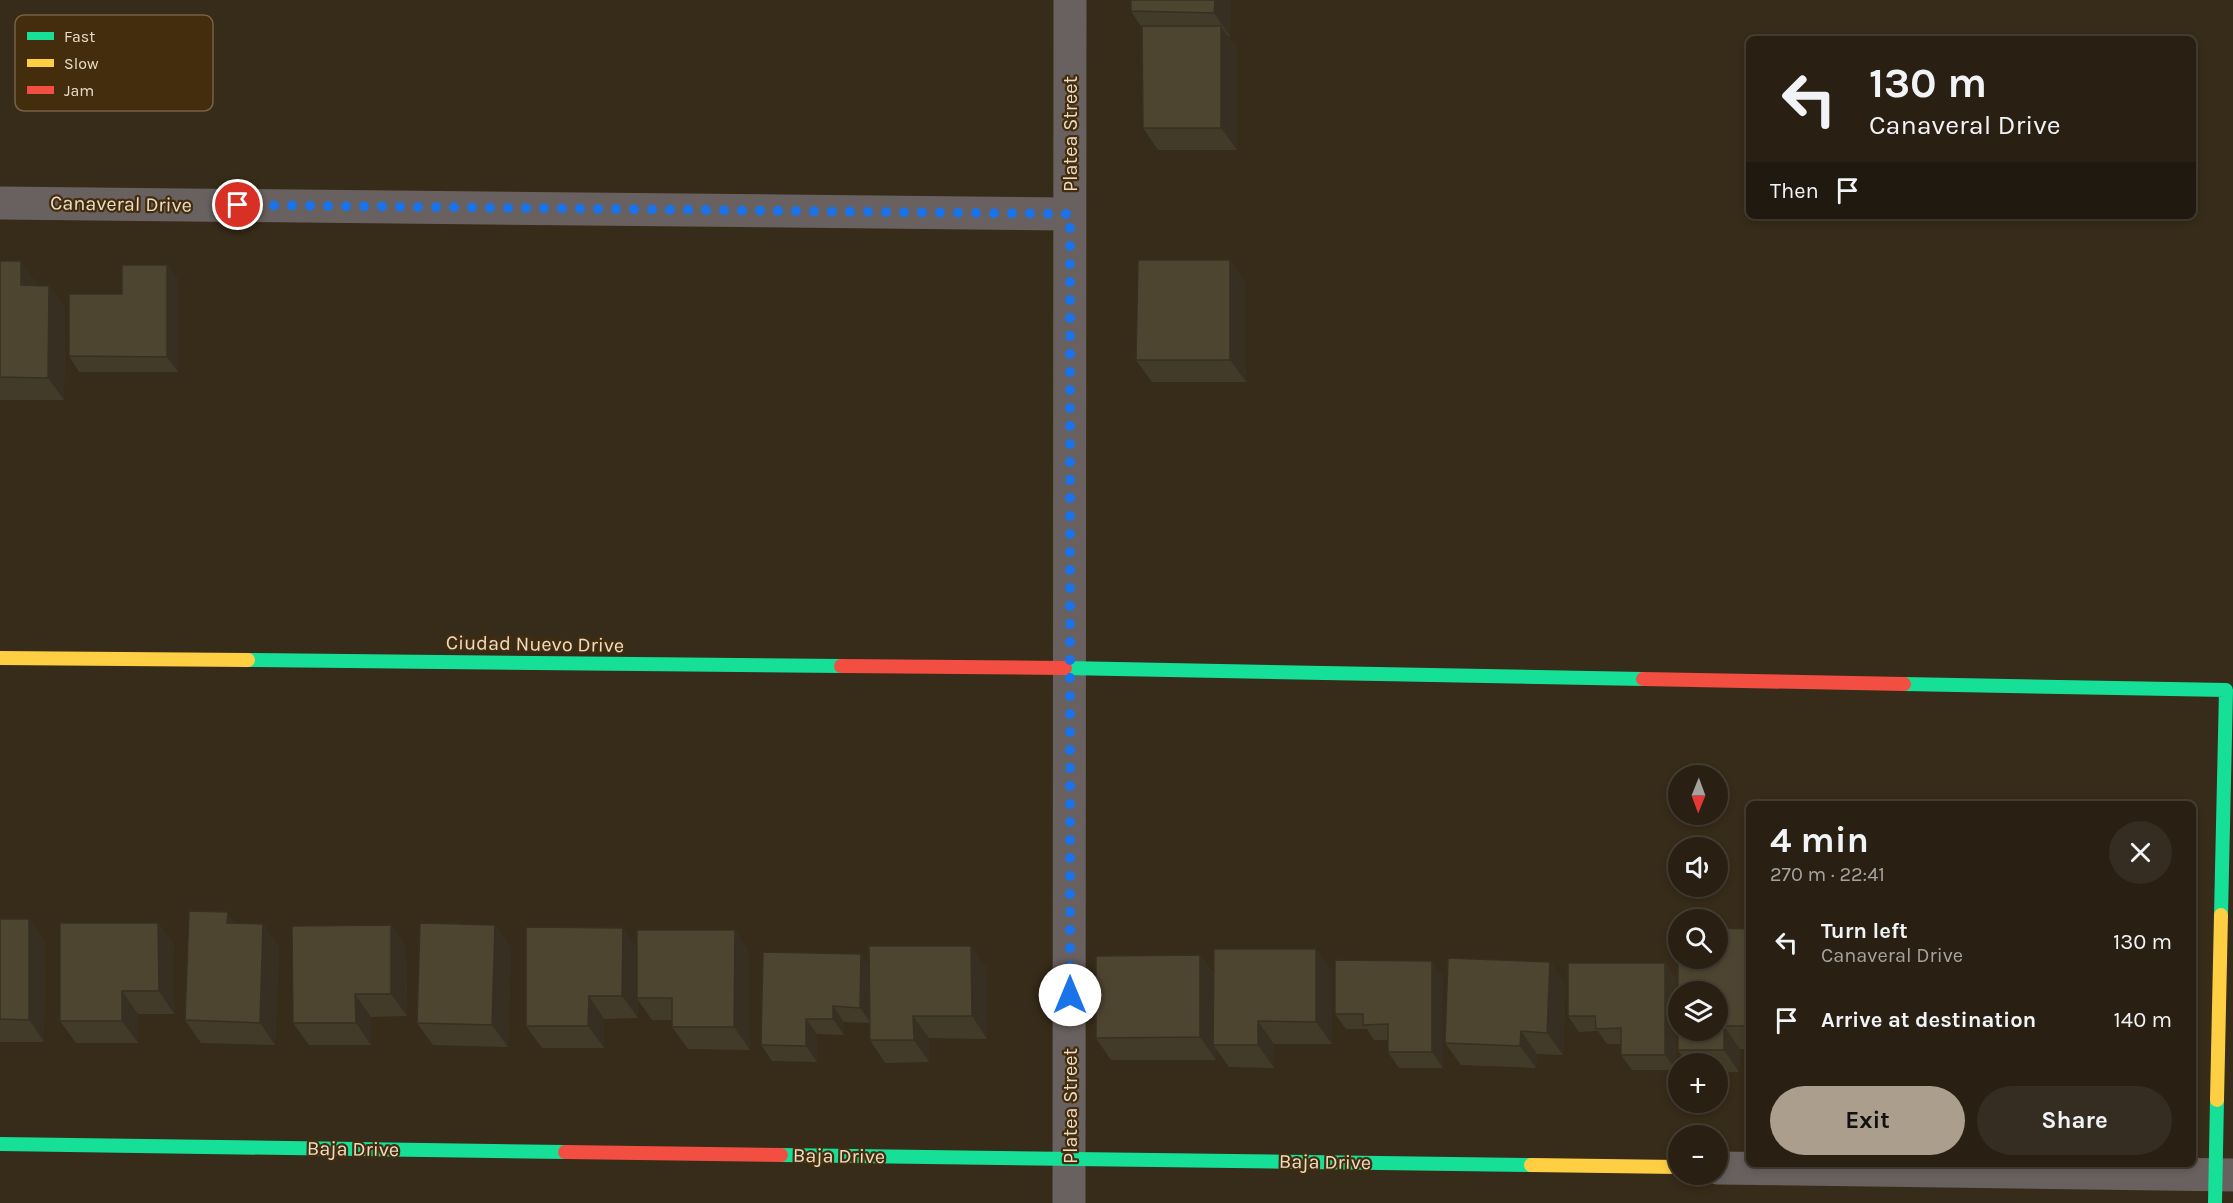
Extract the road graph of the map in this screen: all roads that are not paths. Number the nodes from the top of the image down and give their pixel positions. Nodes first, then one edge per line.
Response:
1 (1070, 0) edge
2 (0, 202) edge
3 (1070, 214) junction
4 (0, 658) edge
5 (1069, 668) junction
6 (0, 1144) edge
7 (1070, 1159) junction
8 (1668, 1167) edge
9 (1728, 1168) edge
10 (2221, 1184) edge
11 (1069, 1203) edge

1 - 3 street, Platea Street
2 - 3 street, Canaveral Drive
3 - 5 street, Platea Street
4 - 5 street, Ciudad Nuevo Drive
5 - 7 street, Platea Street
5 - 10 street, Ciudad Nuevo Drive
6 - 7 street, Baja Drive
7 - 8 street, Baja Drive
7 - 11 street, Platea Street
9 - 10 street

